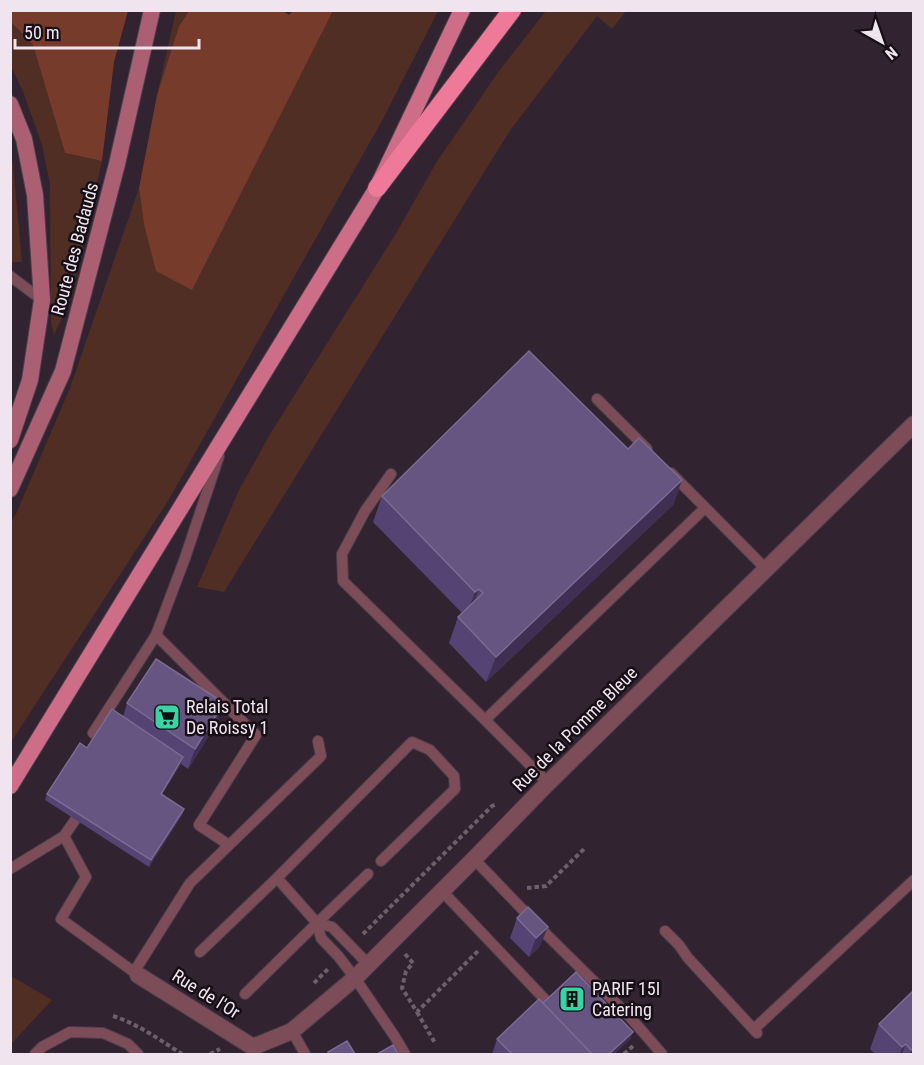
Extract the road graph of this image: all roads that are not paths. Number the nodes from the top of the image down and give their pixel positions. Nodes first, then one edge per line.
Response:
1 (152, 10) edge
2 (462, 10) edge
3 (512, 10) edge
4 (10, 104) edge
5 (377, 188) junction
6 (10, 276) edge
7 (42, 300) junction
8 (597, 399) dead end
9 (914, 424) edge
10 (228, 430) junction
11 (10, 440) edge
12 (391, 474) dead end
13 (10, 489) edge
14 (705, 507) junction
15 (766, 569) junction
16 (156, 635) junction
17 (485, 720) junction
18 (97, 736) edge
19 (318, 741) dead end
20 (548, 783) junction
21 (10, 786) edge
22 (75, 820) edge
23 (64, 836) junction
24 (229, 845) junction
25 (474, 859) junction
26 (381, 861) dead end
27 (10, 869) edge
28 (368, 874) dead end
29 (277, 878) junction
30 (914, 880) edge
31 (442, 891) junction
32 (317, 923) junction
33 (665, 931) dead end
34 (201, 952) dead end
35 (368, 964) junction
36 (136, 974) junction
37 (355, 978) junction
38 (245, 994) dead end
39 (565, 1021) edge
40 (292, 1031) junction
41 (252, 1051) edge
42 (35, 1054) edge
43 (138, 1054) edge
44 (305, 1054) edge
45 (405, 1054) edge
46 (662, 1054) edge

1 - 13 main road, Route des Badauds
2 - 5 main road
3 - 5 highway
4 - 7 main road
5 - 10 main road
6 - 7 lane
7 - 11 main road
8 - 14 lane
9 - 15 street, Rue de la Pomme Bleue
10 - 16 lane
10 - 21 main road
12 - 17 lane
14 - 15 lane
14 - 17 lane
15 - 20 street, Rue de la Pomme Bleue
16 - 18 lane
16 - 24 lane
17 - 20 lane
19 - 24 lane
20 - 25 street, Rue de la Pomme Bleue
22 - 23 lane
23 - 27 lane
23 - 36 lane
24 - 36 lane
25 - 31 street, Rue de la Pomme Bleue
25 - 46 lane
26 - 29 lane
28 - 32 lane
29 - 32 lane
29 - 34 lane
30 - 33 lane
31 - 35 street, Rue de la Pomme Bleue
31 - 39 lane
32 - 35 lane
32 - 37 lane
32 - 38 lane
35 - 37 street, Rue de la Pomme Bleue
36 - 41 street, Rue de l'Or
37 - 40 street, Rue de la Pomme Bleue
37 - 45 lane
40 - 41 street, Rue de la Pomme Bleue
40 - 44 lane
42 - 43 lane

